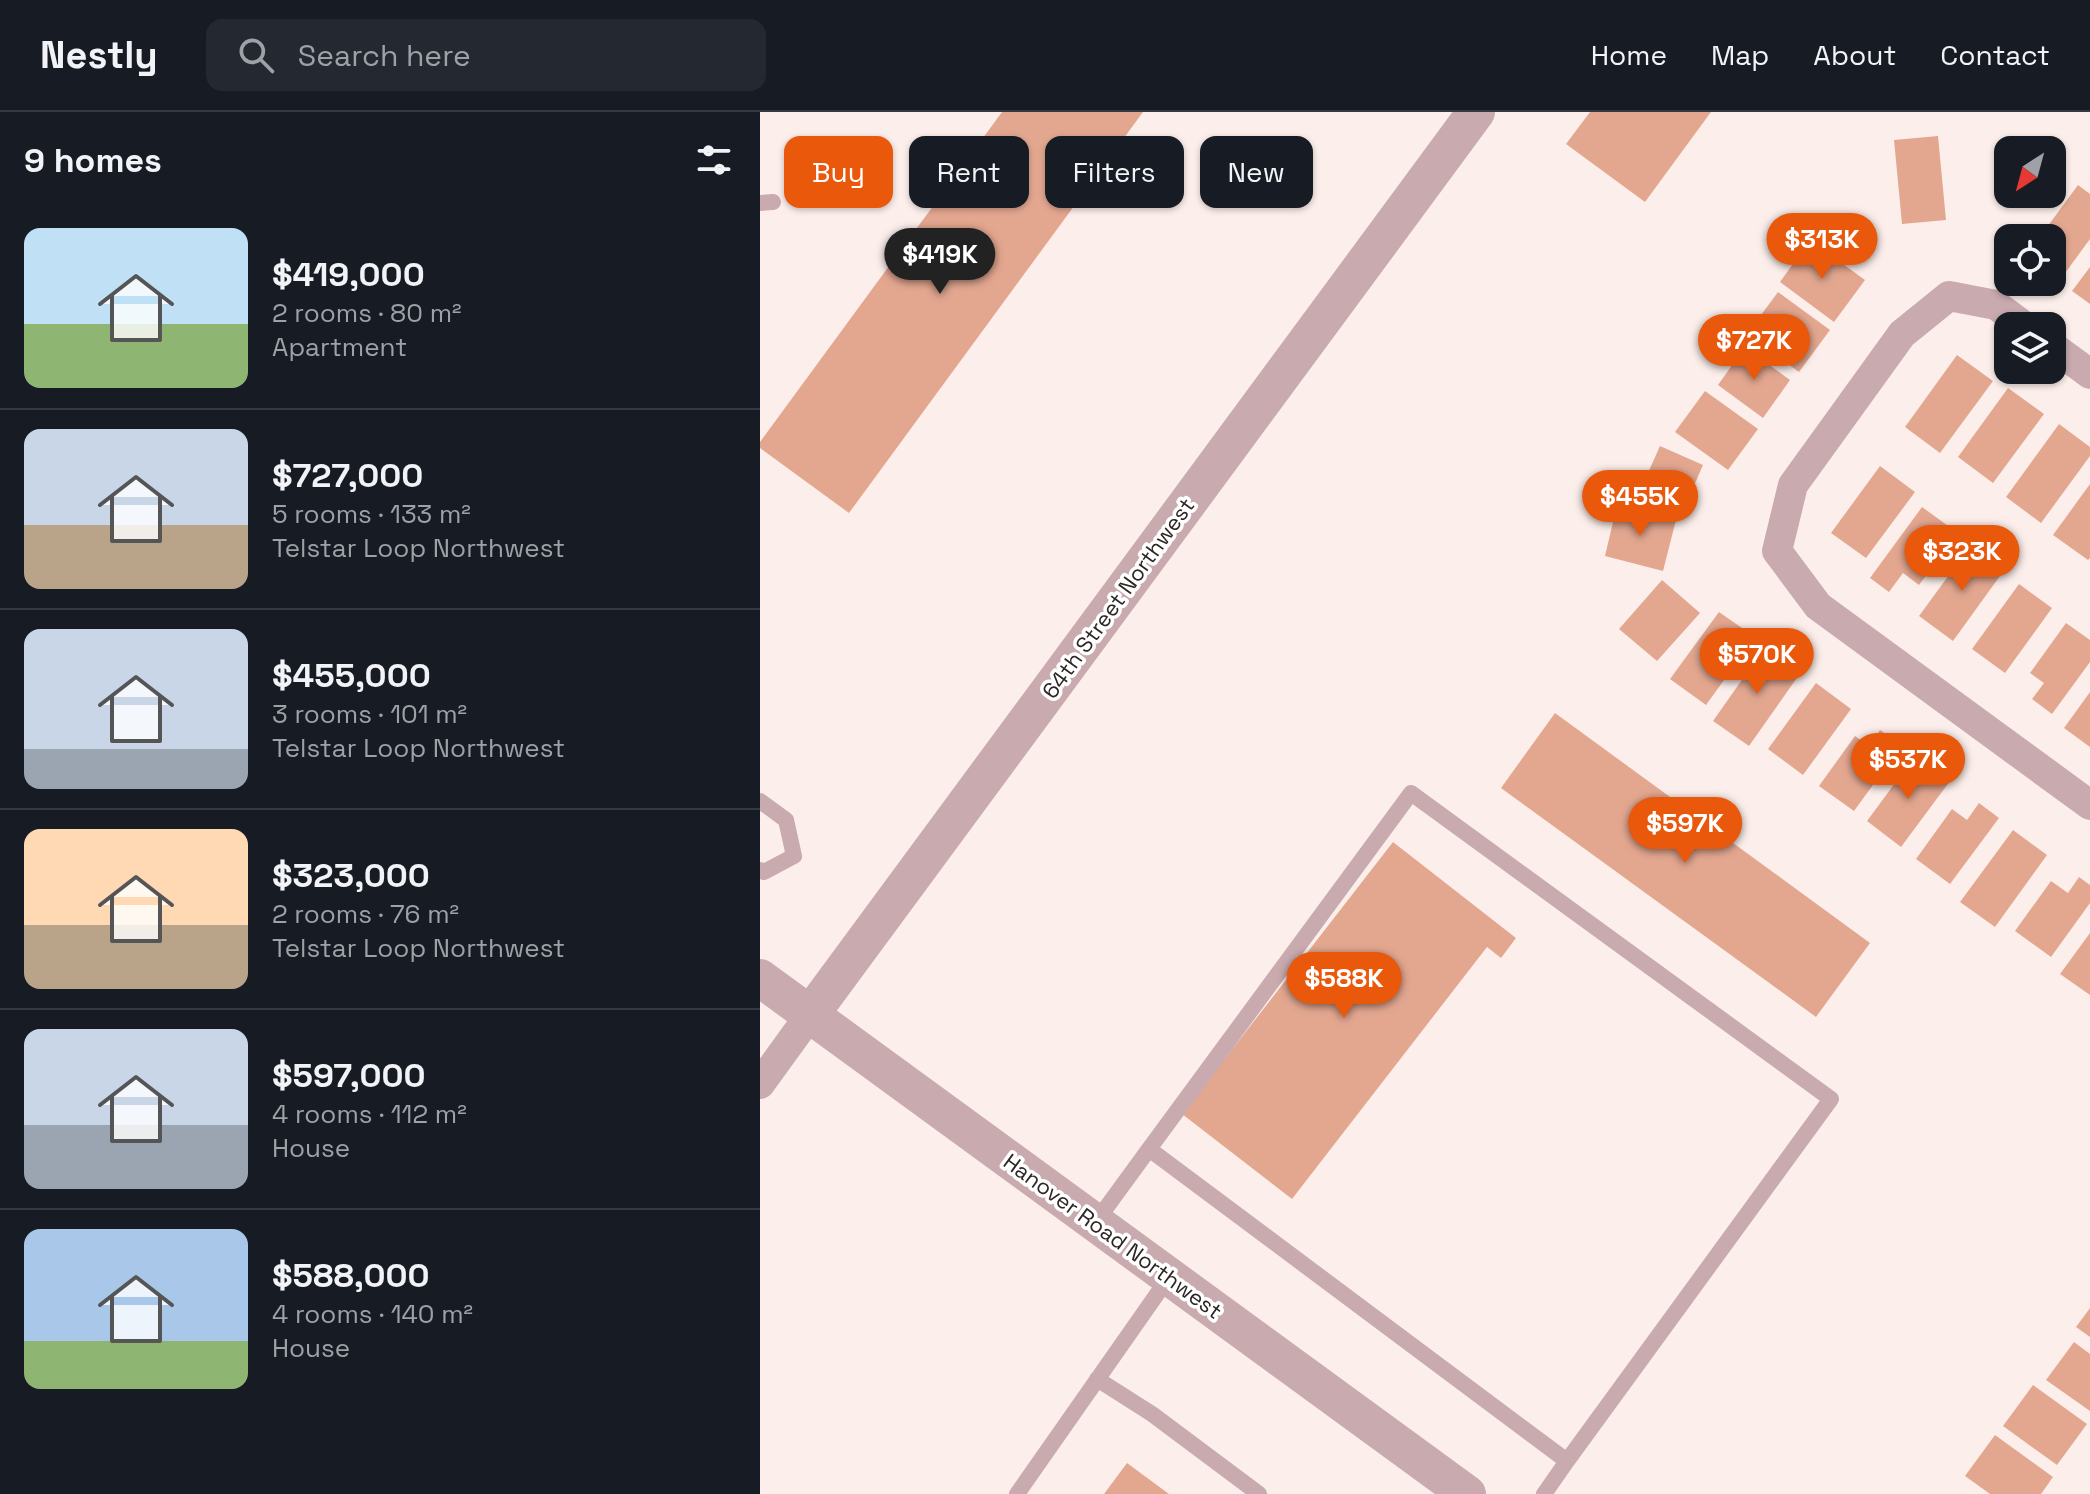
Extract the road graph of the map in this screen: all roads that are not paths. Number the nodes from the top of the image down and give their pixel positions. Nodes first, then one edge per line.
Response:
1 (1476, 112) edge
2 (2005, 312) edge
3 (2066, 356) edge
4 (2090, 374) edge
5 (760, 801) edge
6 (2090, 805) edge
7 (760, 870) edge
8 (760, 978) edge
9 (810, 1015) junction
10 (760, 1084) edge
11 (1149, 1149) junction
12 (1095, 1223) junction
13 (1169, 1277) junction
14 (1097, 1379) junction
15 (1567, 1461) junction
16 (1017, 1494) edge
17 (1259, 1494) edge
18 (1467, 1494) edge
19 (1544, 1494) edge

1 - 9 street, 64th Street Northwest
2 - 6 street
3 - 4 street
5 - 7 lane
8 - 9 street, Hanover Road Northwest
9 - 10 street, 64th Street Northwest
9 - 12 street, Hanover Road Northwest
11 - 12 lane
11 - 15 lane
11 - 15 lane
12 - 13 street, Hanover Road Northwest
13 - 14 lane
13 - 18 street, Hanover Road Northwest
14 - 16 lane
14 - 17 lane
15 - 19 lane

